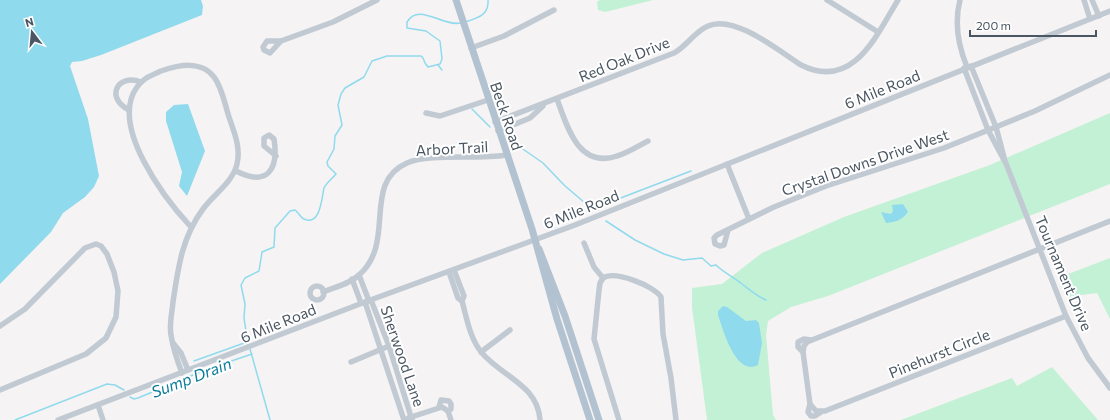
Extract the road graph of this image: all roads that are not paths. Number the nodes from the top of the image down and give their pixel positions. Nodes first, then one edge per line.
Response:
1 (377, 0) edge
2 (456, 0) edge
3 (827, 0) edge
4 (898, 0) edge
5 (960, 0) edge
6 (1084, 0) edge
7 (1092, 0) edge
8 (554, 10) dead end
9 (1110, 12) edge
10 (1099, 16) junction
11 (1090, 19) junction
12 (878, 32) junction
13 (281, 41) dead end
14 (471, 48) junction
15 (967, 67) junction
16 (1110, 74) edge
17 (141, 82) junction
18 (557, 99) junction
19 (488, 100) junction
20 (545, 104) junction
21 (129, 110) junction
22 (426, 113) dead end
23 (495, 122) junction
24 (996, 127) junction
25 (498, 130) junction
26 (988, 130) junction
27 (648, 141) dead end
28 (506, 155) junction
29 (276, 156) dead end
30 (1005, 161) junction
31 (727, 164) junction
32 (236, 171) junction
33 (749, 219) junction
34 (1110, 221) edge
35 (191, 227) junction
36 (728, 230) dead end
37 (535, 240) junction
38 (584, 243) dead end
39 (1040, 249) junction
40 (451, 271) junction
41 (359, 275) junction
42 (603, 278) junction
43 (352, 279) junction
44 (324, 292) dead end
45 (367, 302) junction
46 (1066, 316) junction
47 (0, 326) edge
48 (510, 330) dead end
49 (172, 341) junction
50 (389, 346) junction
51 (381, 349) junction
52 (481, 352) junction
53 (351, 362) dead end
54 (188, 370) junction
55 (182, 373) junction
56 (1110, 388) edge
57 (0, 390) edge
58 (98, 405) junction
59 (411, 418) edge
60 (58, 420) edge
61 (103, 420) edge
62 (403, 420) edge
63 (451, 420) edge
64 (540, 420) edge
65 (590, 420) edge
66 (599, 420) edge
67 (619, 420) edge
68 (676, 420) edge

1 - 13 street
2 - 14 main road, Beck Road
3 - 12 street
4 - 12 street, Red Oak Drive
5 - 15 street
6 - 11 street
7 - 10 street
8 - 14 street
9 - 10 street, 6 Mile Road
10 - 11 street, 6 Mile Road
11 - 15 street, 6 Mile Road
12 - 18 street, Red Oak Drive
14 - 19 main road, Beck Road
15 - 24 street, Tournament Drive
15 - 26 street, Tournament Drive
15 - 31 street, 6 Mile Road
16 - 24 street, Crystal Downs Drive West
17 - 21 street
17 - 21 street
17 - 32 street
18 - 20 street, Red Oak Drive
18 - 27 street
19 - 22 street
19 - 23 main road, Beck Road
20 - 23 street, Red Oak Drive
20 - 25 street, Red Oak Drive
21 - 35 street
23 - 25 main road, Beck Road
24 - 26 street, Crystal Downs Drive West
24 - 30 street, Tournament Drive
25 - 28 main road, Beck Road
26 - 30 street, Tournament Drive
26 - 33 street, Crystal Downs Drive West
28 - 37 main road, Beck Road
28 - 41 street, Arbor Trail
29 - 32 street
30 - 39 street, Tournament Drive
31 - 33 street
31 - 37 street, 6 Mile Road
32 - 35 street
33 - 36 street, Crystal Downs Drive West
34 - 39 street, Pinehurst Circle
35 - 49 street
37 - 40 street, 6 Mile Road
37 - 65 main road, Beck Road
37 - 66 main road, Beck Road
38 - 42 street
39 - 46 street, Tournament Drive
39 - 46 street, Pinehurst Circle
40 - 45 street, 6 Mile Road
40 - 52 street
41 - 43 street, Arbor Trail
41 - 45 street
42 - 67 street
42 - 68 street
43 - 44 street, Arbor Trail
43 - 45 street
45 - 50 street, Sherwood Lane
45 - 51 street, Sherwood Lane
45 - 54 street, 6 Mile Road
46 - 56 street, Tournament Drive
47 - 57 street
48 - 52 street
49 - 54 street
49 - 55 street
50 - 51 street
50 - 59 street, Sherwood Lane
51 - 53 street
51 - 62 street, Sherwood Lane
52 - 64 street
54 - 55 street, 6 Mile Road
55 - 58 street, 6 Mile Road
58 - 60 street, 6 Mile Road
58 - 61 street
59 - 62 street
59 - 63 street

